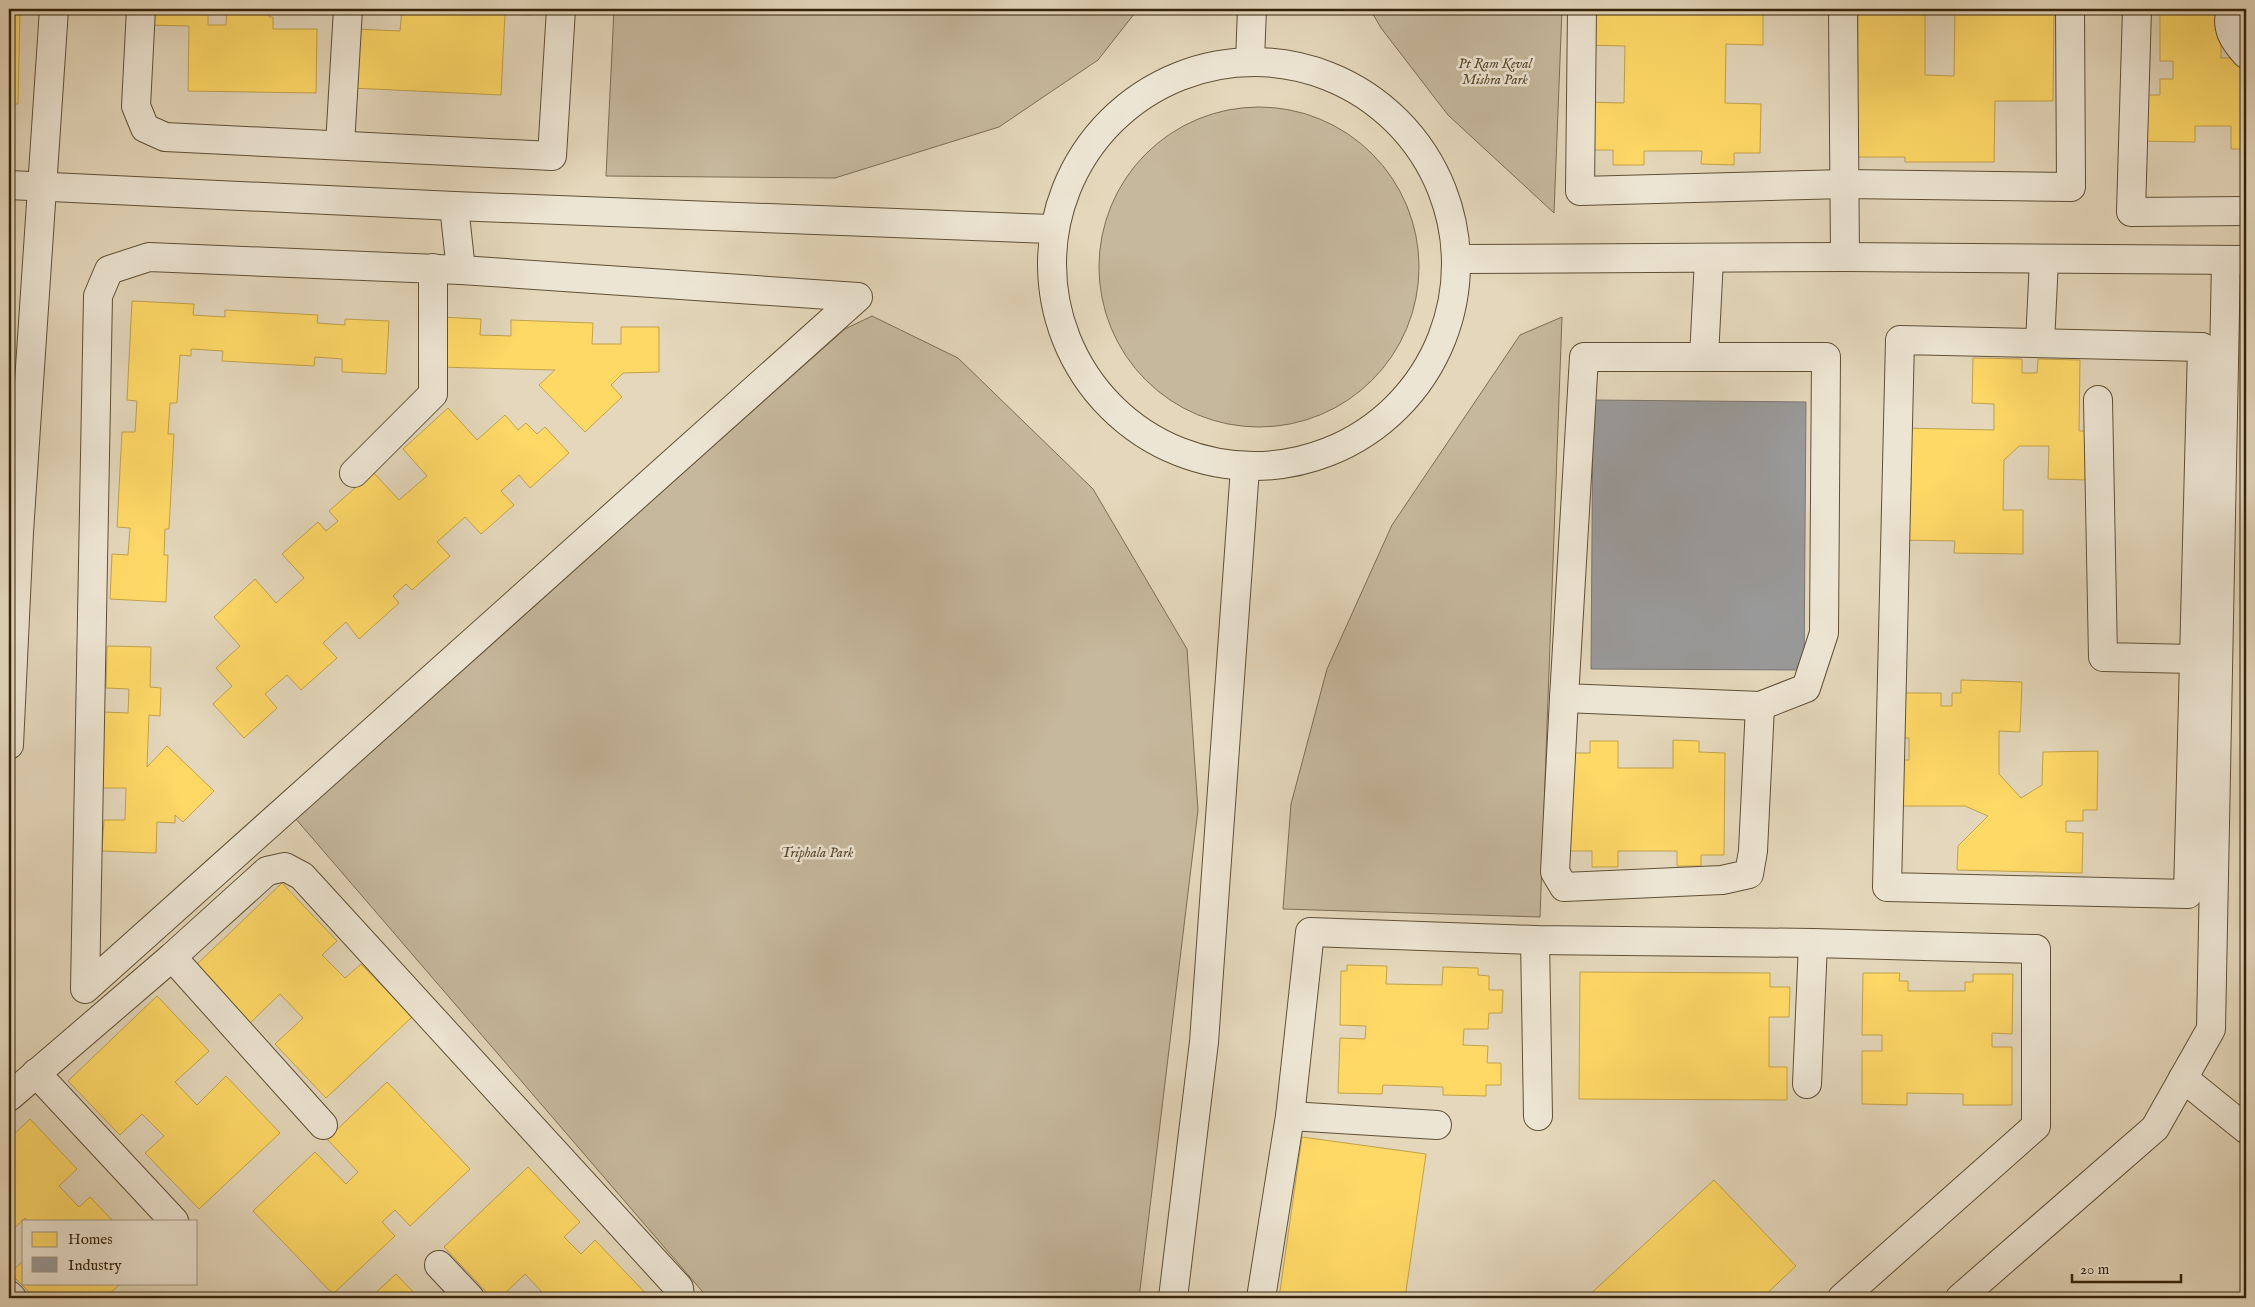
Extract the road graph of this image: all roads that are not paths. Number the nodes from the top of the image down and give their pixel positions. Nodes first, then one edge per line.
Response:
1 (54, 9) edge
2 (141, 9) edge
3 (348, 9) edge
4 (561, 9) edge
5 (1252, 9) edge
6 (1582, 9) edge
7 (1843, 9) edge
8 (2070, 9) edge
9 (2137, 9) edge
10 (2231, 9) edge
11 (2246, 54) edge
12 (1250, 60) junction
13 (340, 145) junction
14 (1845, 184) junction
15 (9, 185) edge
16 (43, 188) junction
17 (454, 206) junction
18 (2246, 211) edge
19 (1051, 228) junction
20 (1845, 258) junction
21 (1458, 259) junction
22 (1709, 259) junction
23 (2044, 260) junction
24 (2236, 260) edge
25 (433, 268) junction
26 (461, 270) junction
27 (2040, 343) junction
28 (1704, 357) junction
29 (2098, 400) dead end
30 (1245, 468) junction
31 (354, 473) dead end
32 (14, 532) edge
33 (2194, 658) junction
34 (1564, 698) junction
35 (1760, 706) junction
36 (9, 745) edge
37 (1535, 940) junction
38 (1813, 943) junction
39 (172, 957) junction
40 (36, 1073) junction
41 (2183, 1078) junction
42 (1807, 1084) dead end
43 (9, 1098) edge
44 (1290, 1116) junction
45 (1538, 1116) dead end
46 (323, 1125) dead end
47 (1437, 1125) dead end
48 (2246, 1129) edge
49 (173, 1220) edge
50 (439, 1265) dead end
51 (9, 1295) edge
52 (12, 1298) edge
53 (470, 1298) edge
54 (680, 1298) edge
55 (1172, 1298) edge
56 (1261, 1298) edge
57 (1842, 1298) edge
58 (1960, 1298) edge

1 - 16 street
2 - 13 street
3 - 13 street
4 - 13 street
5 - 12 street
6 - 14 street
7 - 14 street
8 - 14 street
9 - 18 street
10 - 11 street
12 - 19 street
12 - 21 street
14 - 20 street
15 - 16 street
16 - 17 street
16 - 32 street
17 - 19 street
17 - 26 street
19 - 30 street
20 - 22 street
20 - 23 street
21 - 22 street
21 - 30 street
22 - 28 street
23 - 24 street
23 - 27 street
24 - 41 street
25 - 26 street
25 - 26 street
25 - 31 street
27 - 33 street
27 - 33 street
28 - 34 street
28 - 35 street
29 - 33 street
30 - 55 street
32 - 36 street
34 - 35 street
34 - 35 street
37 - 38 street
37 - 44 street
37 - 45 street
38 - 42 street
38 - 57 street
39 - 40 street
39 - 46 street
39 - 54 street
40 - 43 street
40 - 49 street
41 - 48 street
41 - 58 street
44 - 47 street
44 - 56 street
50 - 53 street
51 - 52 street

